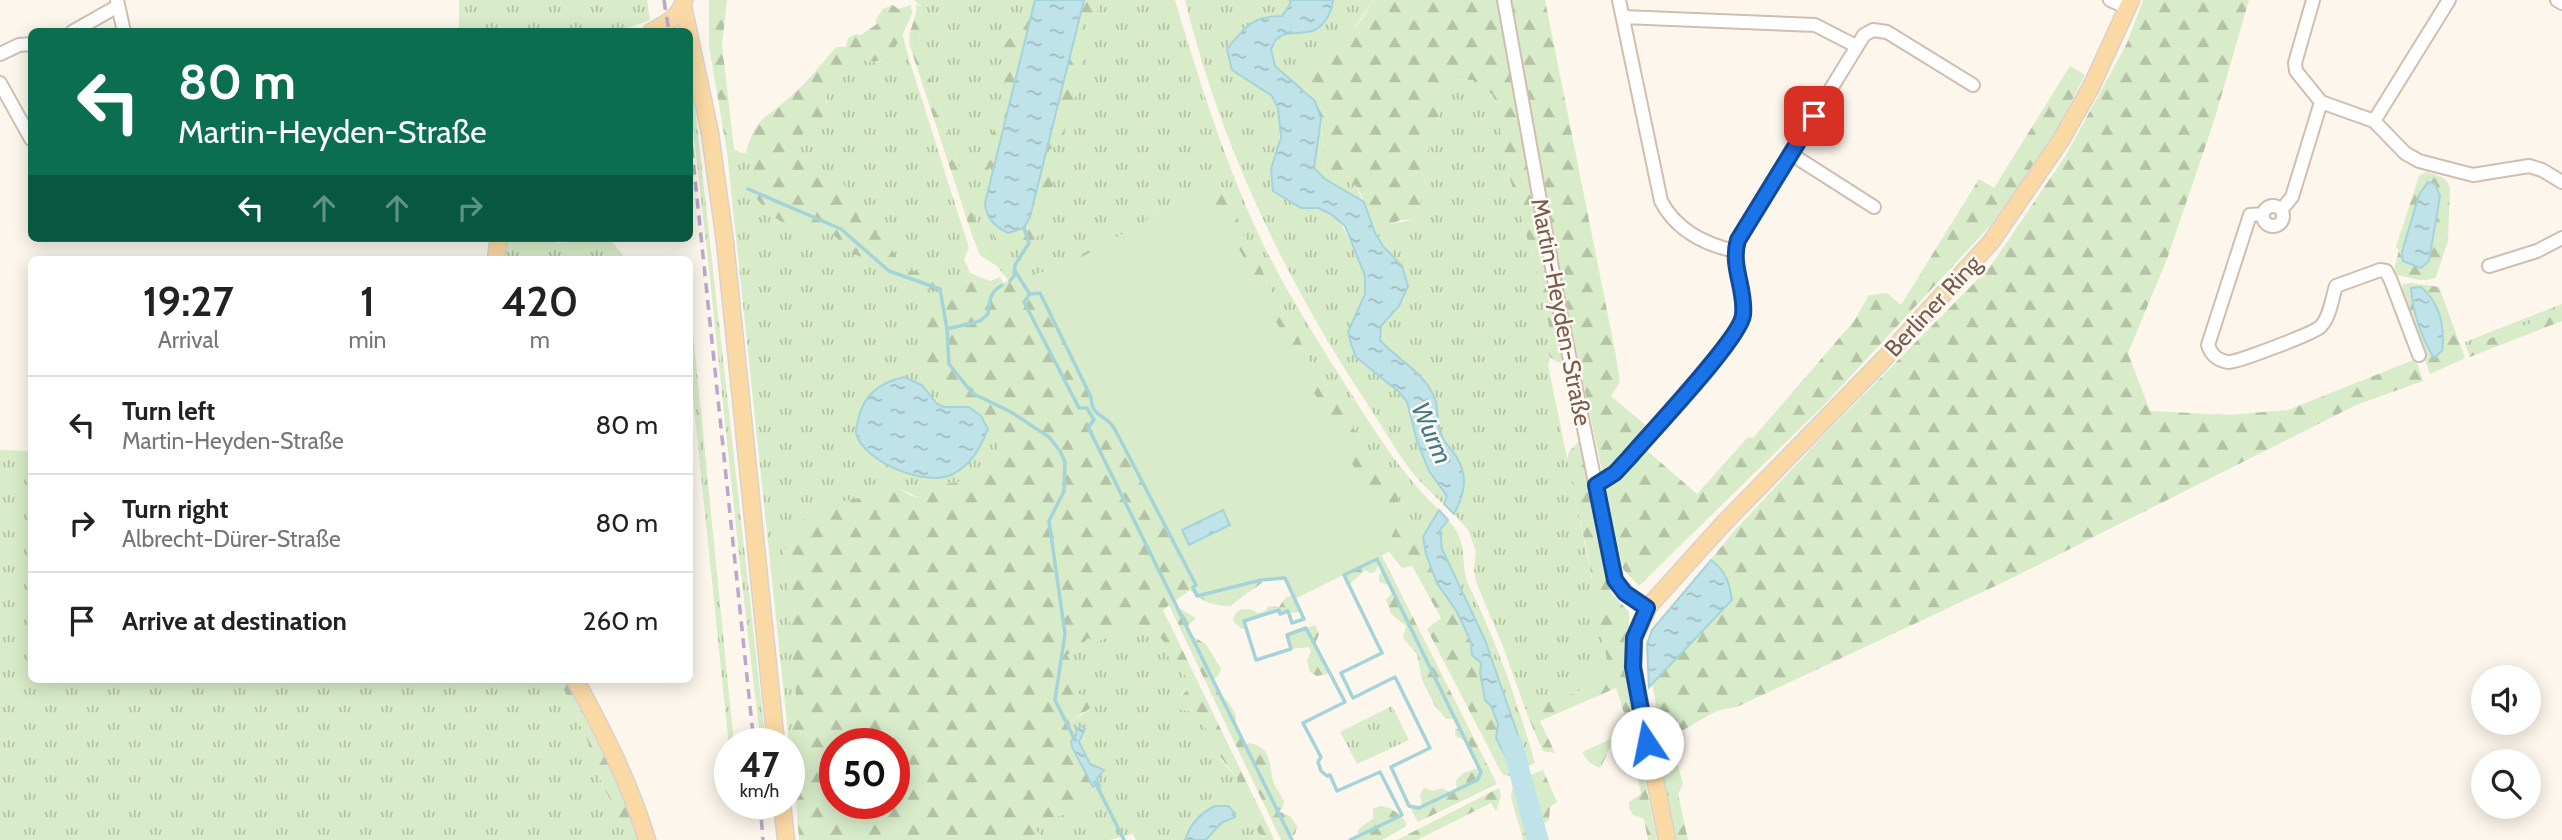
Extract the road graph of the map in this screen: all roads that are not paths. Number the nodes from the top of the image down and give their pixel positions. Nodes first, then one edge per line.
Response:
1 (1504, 0) edge
2 (1619, 0) edge
3 (2110, 0) edge
4 (2313, 0) edge
5 (2449, 0) edge
6 (2557, 0) edge
7 (118, 3) edge
8 (683, 3) edge
9 (2562, 3) edge
10 (2130, 4) edge
11 (1623, 17) junction
12 (78, 28) edge
13 (123, 28) edge
14 (658, 28) edge
15 (688, 28) edge
16 (28, 44) edge
17 (1856, 46) junction
18 (693, 51) edge
19 (0, 54) edge
20 (0, 83) edge
21 (1973, 85) dead end
22 (2321, 102) junction
23 (2374, 121) junction
24 (28, 134) edge
25 (1791, 154) junction
26 (2562, 182) edge
27 (1874, 207) dead end
28 (2562, 238) edge
29 (1735, 251) junction
30 (2489, 266) dead end
31 (2419, 355) dead end
32 (1596, 485) junction
33 (1647, 608) junction
34 (577, 683) edge
35 (774, 728) edge
36 (784, 819) edge
37 (647, 840) edge
38 (786, 840) edge
39 (1667, 840) edge

1 - 32 street, Martin-Heyden-Straße
2 - 11 street
3 - 10 street
4 - 22 street
5 - 23 street
6 - 9 street
7 - 12 street
7 - 13 street
8 - 14 main road
8 - 15 main road
10 - 33 main road, Berliner Ring
11 - 17 street
11 - 29 street
16 - 19 street
17 - 21 street
17 - 25 street
18 - 35 main road
20 - 24 street
22 - 23 street
22 - 31 street
23 - 26 street
25 - 27 street
25 - 29 street
28 - 30 street
29 - 32 street
32 - 33 street, Martin-Heyden-Straße
33 - 39 main road
34 - 37 main road
36 - 38 main road

